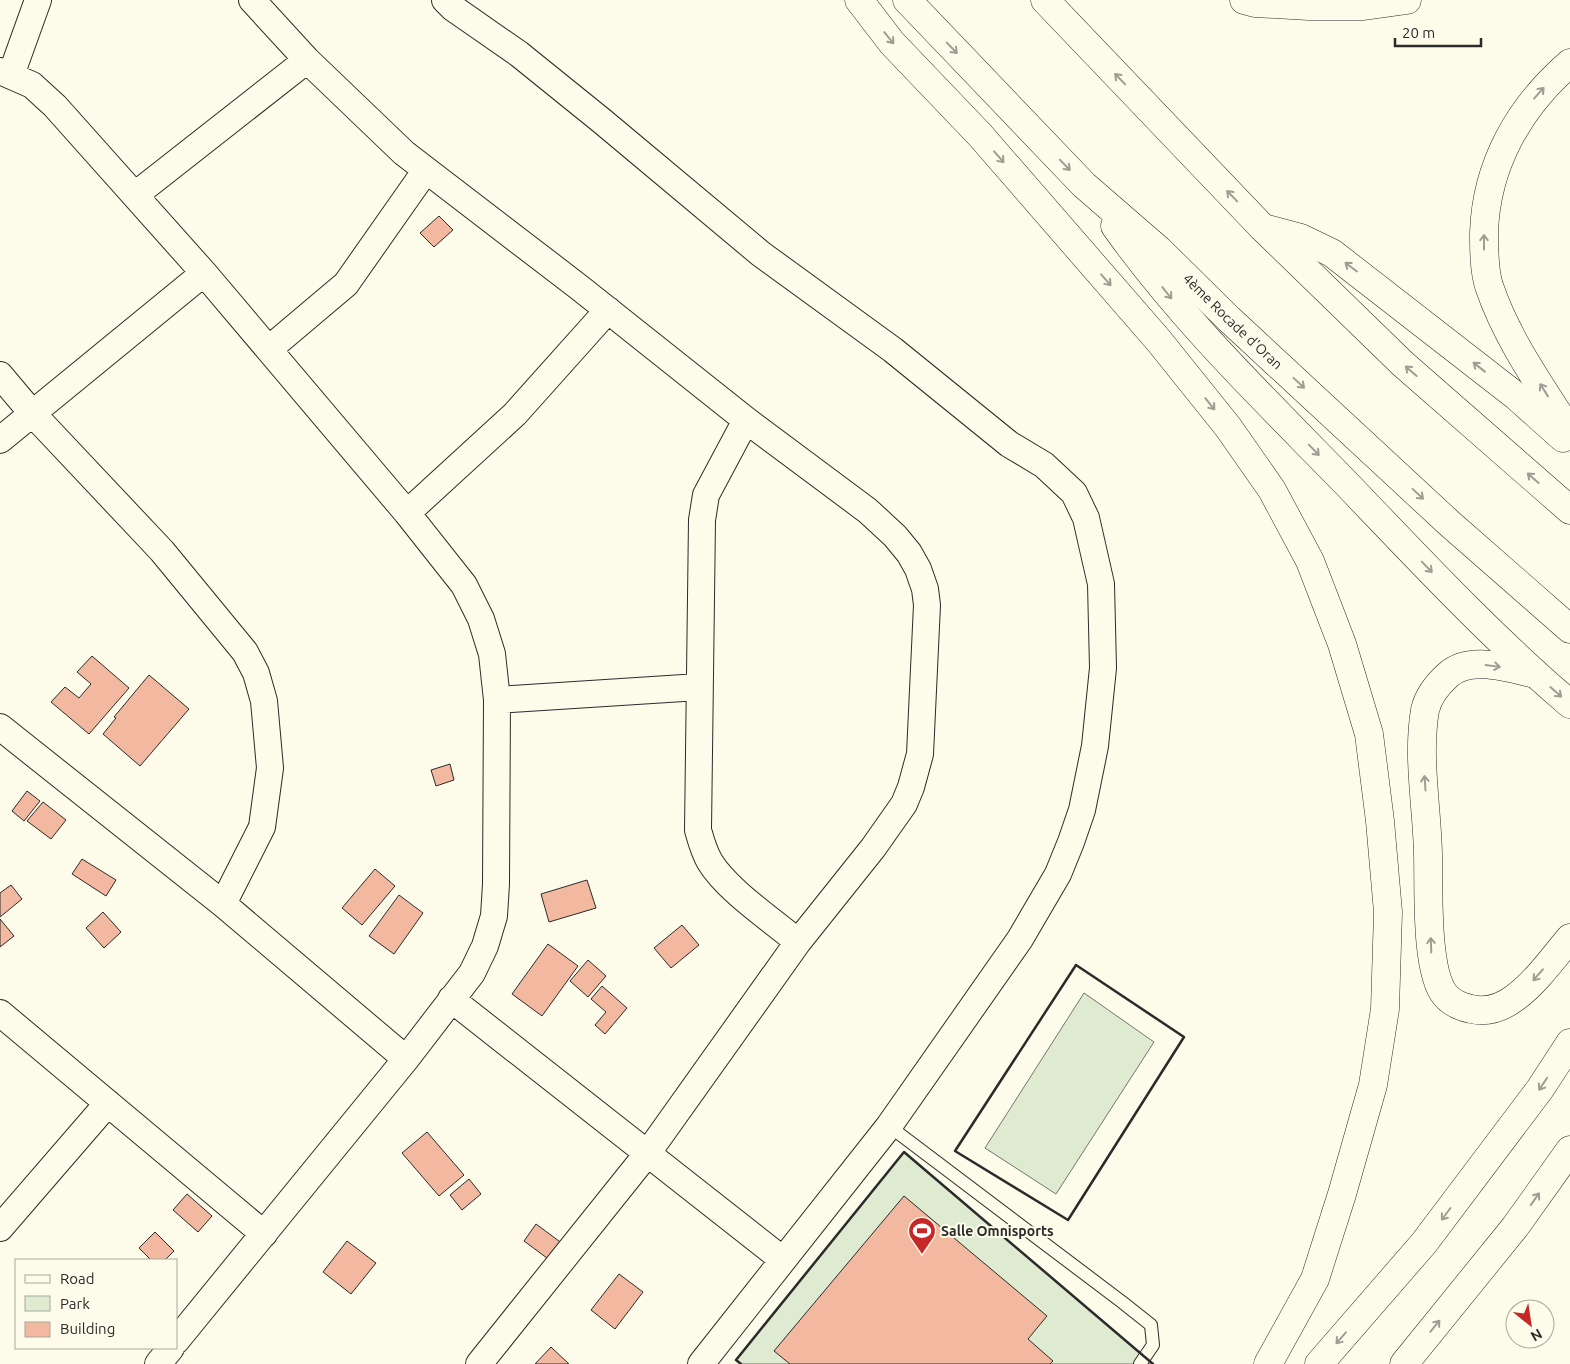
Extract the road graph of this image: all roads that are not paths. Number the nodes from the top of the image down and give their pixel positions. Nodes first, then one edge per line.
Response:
1 (38, 0) edge
2 (252, 0) edge
3 (445, 0) edge
4 (858, 0) edge
5 (907, 0) edge
6 (1045, 0) edge
7 (1244, 0) edge
8 (1407, 0) edge
9 (307, 60) junction
10 (1570, 63) edge
11 (5, 73) edge
12 (426, 170) junction
13 (1084, 185) junction
14 (135, 195) junction
15 (1262, 227) junction
16 (204, 273) junction
17 (608, 310) junction
18 (269, 349) junction
19 (0, 375) edge
20 (32, 413) junction
21 (746, 420) junction
22 (1570, 432) edge
23 (0, 440) edge
24 (1570, 444) edge
25 (1570, 510) edge
26 (407, 513) junction
27 (1570, 629) edge
28 (1535, 674) junction
29 (699, 687) junction
30 (497, 700) junction
31 (1570, 704) edge
32 (0, 727) edge
33 (223, 904) junction
34 (1570, 938) edge
35 (798, 942) junction
36 (451, 999) junction
37 (0, 1013) edge
38 (1570, 1043) edge
39 (406, 1059) junction
40 (108, 1103) junction
41 (889, 1126) junction
42 (1570, 1150) edge
43 (647, 1154) junction
44 (0, 1228) edge
45 (264, 1234) junction
46 (783, 1260) junction
47 (178, 1339) edge
48 (170, 1349) edge
49 (704, 1363) edge
50 (158, 1364) edge
51 (479, 1364) edge
52 (1140, 1364) edge
53 (1268, 1364) edge
54 (1319, 1364) edge
55 (1404, 1364) edge

1 - 11 street
2 - 9 street
3 - 41 street
4 -> 53 highway
5 -> 13 highway, 4ème Rocade d'Oran
15 -> 6 highway
7 - 8 highway
9 - 12 street
9 - 14 street
22 -> 10 highway
11 - 14 street
12 - 17 street
12 - 18 street
13 -> 27 highway, 4ème Rocade d'Oran
13 -> 28 highway
14 - 16 street
24 -> 15 highway
25 -> 15 highway
16 - 18 street
16 - 20 street
17 - 21 street
17 - 26 street
18 - 26 street
19 - 20 street
20 - 23 street
20 - 33 street
21 - 29 street
21 - 35 street
26 - 30 street
28 -> 31 highway
34 -> 28 highway
29 - 30 street
29 - 35 street
30 - 36 street
32 - 33 street
33 - 39 street
35 - 43 street
36 - 39 street
36 - 43 street
37 - 40 street
38 -> 54 highway
39 - 45 street
40 - 44 street
40 - 45 street
41 - 46 street
41 - 52 lane
55 -> 42 highway
43 - 46 street
43 - 51 street
45 - 47 street
46 - 49 street
48 - 50 street

